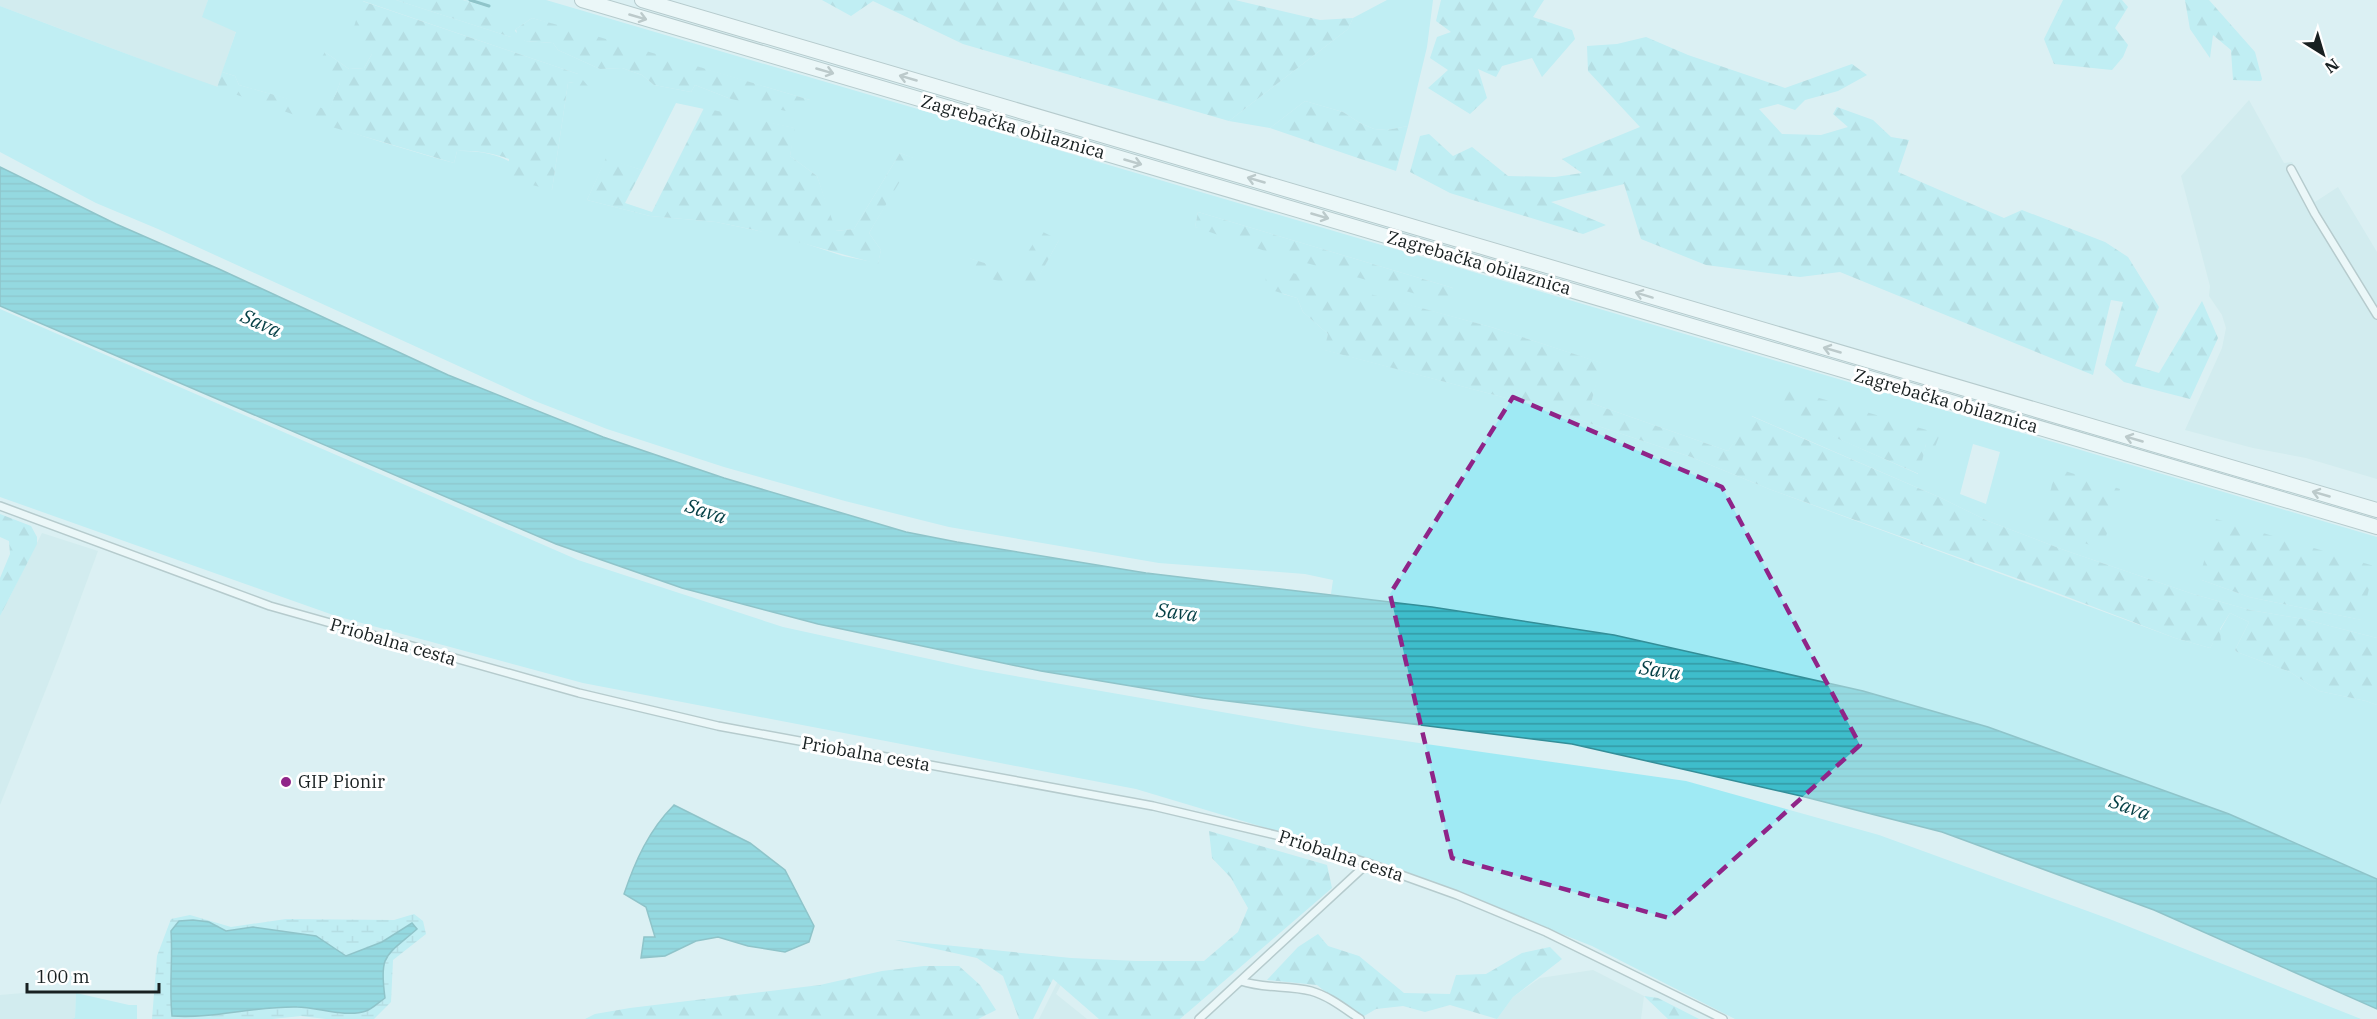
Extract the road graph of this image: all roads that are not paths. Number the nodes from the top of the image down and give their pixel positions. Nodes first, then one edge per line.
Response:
1 (582, 0) edge
2 (642, 0) edge
3 (2290, 169) dead end
4 (2377, 315) edge
5 (0, 506) edge
6 (2377, 510) edge
7 (2377, 527) edge
8 (1368, 863) junction
9 (1241, 981) junction
10 (1199, 1019) edge
11 (1360, 1019) edge
12 (1723, 1019) edge

1 -> 7 highway, Zagrebačka obilaznica
6 -> 2 highway, Zagrebačka obilaznica
3 - 4 street
5 - 8 street, Priobalna cesta
8 - 9 street
8 - 12 street, Priobalna cesta
9 - 10 street
9 - 11 street

